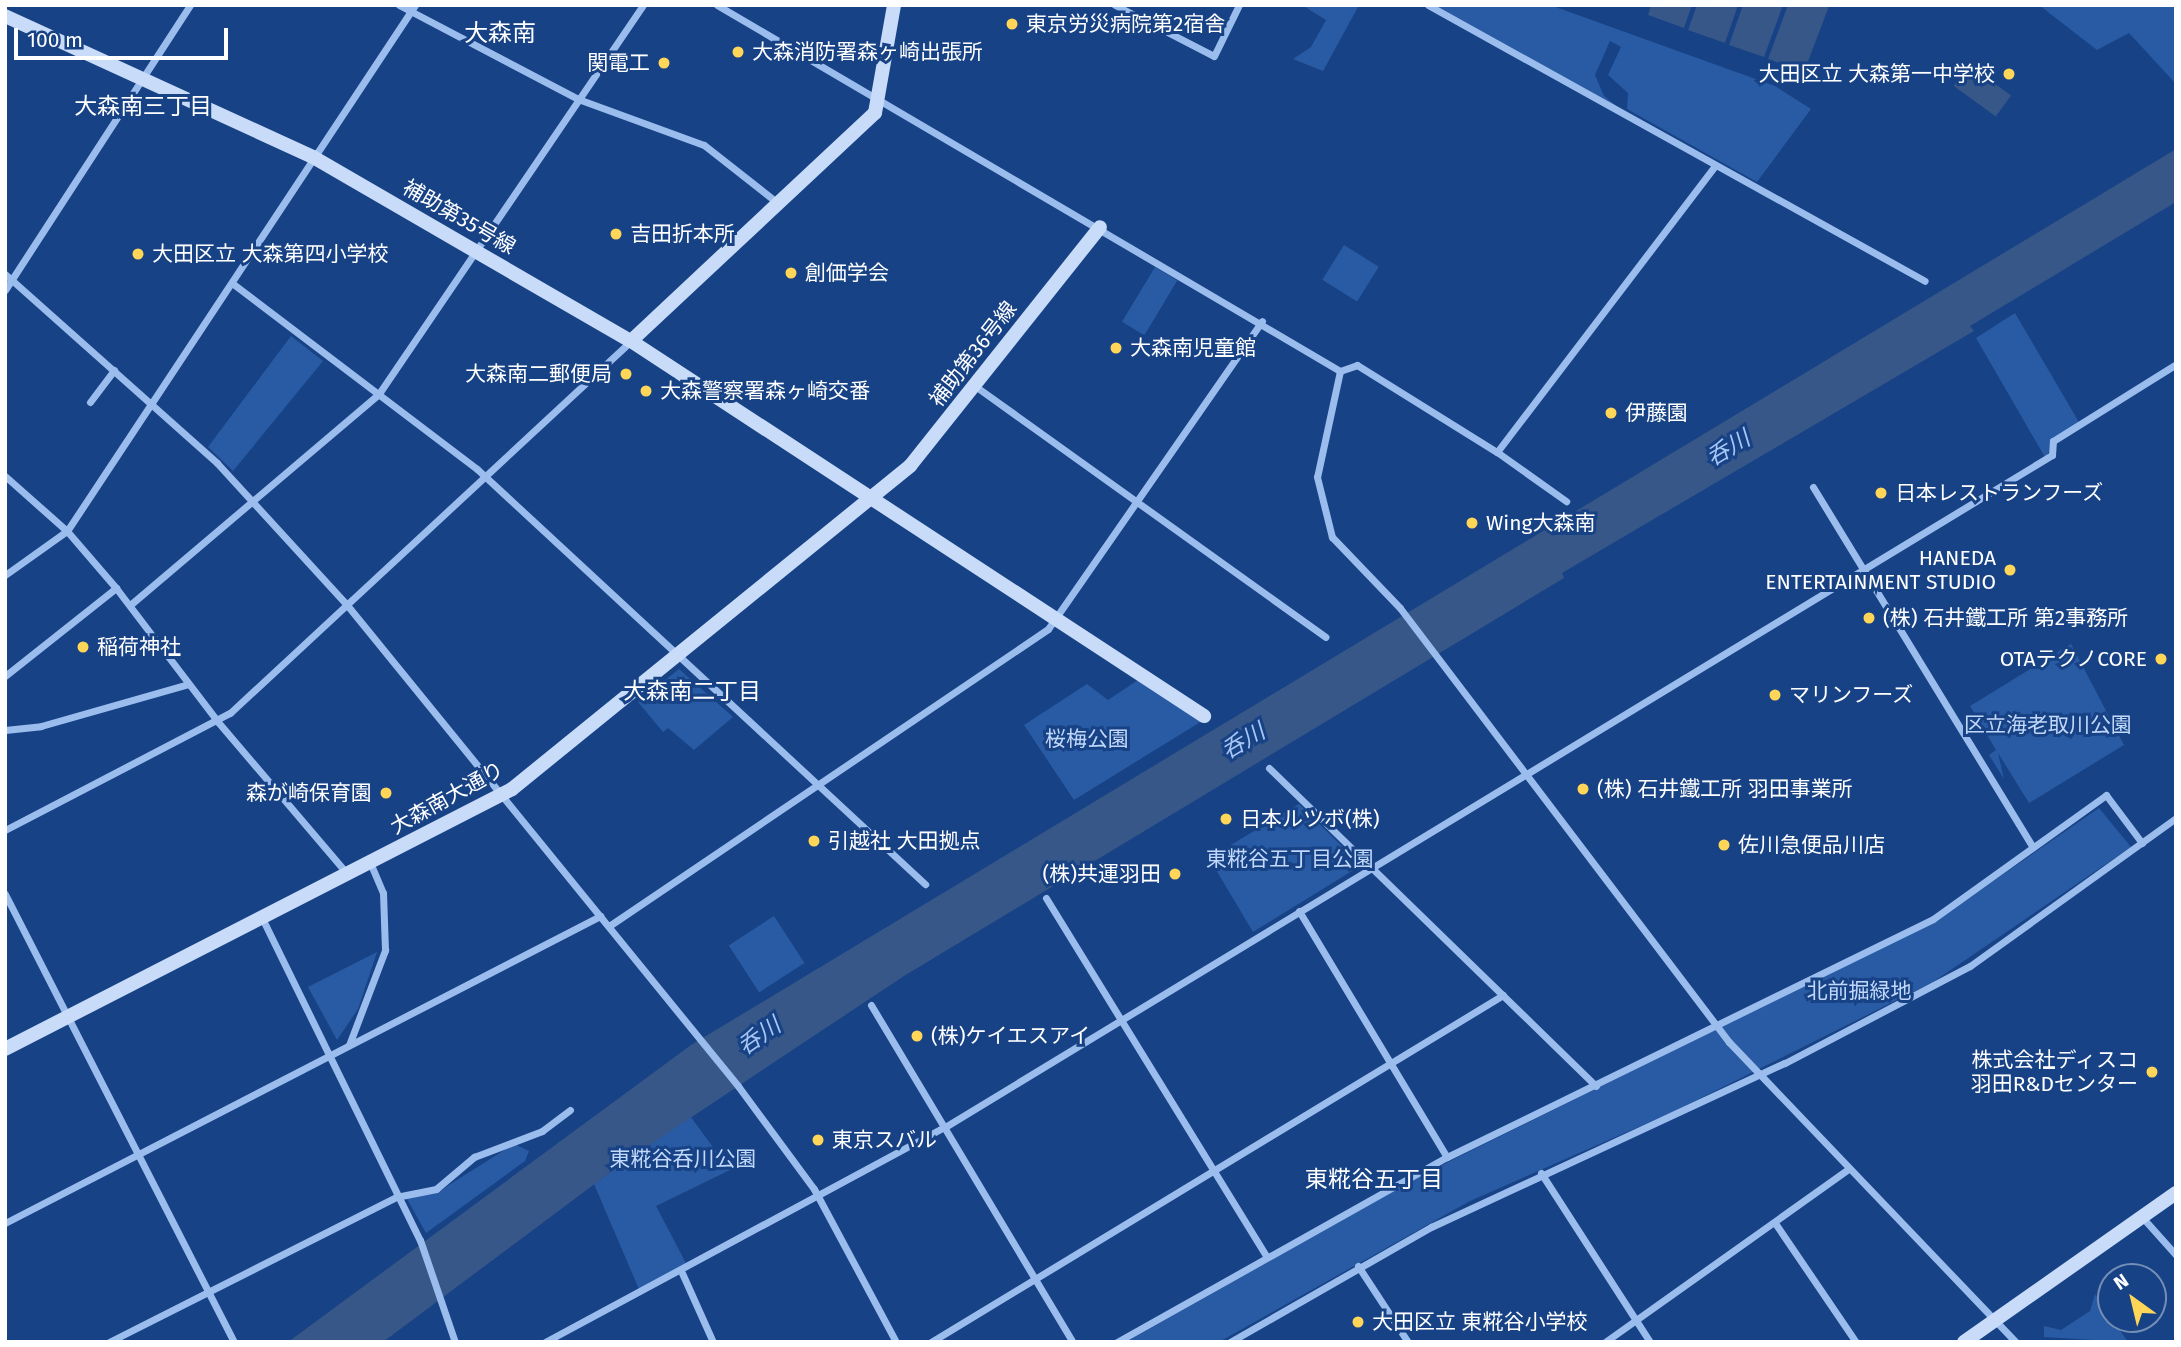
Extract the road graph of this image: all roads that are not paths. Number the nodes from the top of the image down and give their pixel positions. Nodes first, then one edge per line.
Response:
1 (190, 5) edge
2 (399, 5) edge
3 (643, 5) edge
4 (717, 5) edge
5 (894, 5) edge
6 (1115, 5) edge
7 (1239, 5) edge
8 (1428, 5) edge
9 (413, 8) edge
10 (5, 16) edge
11 (141, 78) junction
12 (878, 95) junction
13 (578, 99) junction
14 (313, 157) junction
15 (1714, 167) junction
16 (779, 204) junction
17 (1100, 227) junction
18 (474, 250) junction
19 (9, 277) edge
20 (1925, 281) dead end
21 (232, 283) junction
22 (5, 290) edge
23 (1262, 321) junction
24 (631, 341) junction
25 (2176, 364) edge
26 (114, 370) junction
27 (1340, 371) junction
28 (975, 386) junction
29 (378, 395) junction
30 (90, 402) dead end
31 (152, 404) junction
32 (1497, 452) junction
33 (5, 476) edge
34 (484, 477) junction
35 (1813, 487) dead end
36 (870, 497) junction
37 (1566, 501) dead end
38 (1137, 503) junction
39 (254, 504) junction
40 (67, 531) junction
41 (1864, 570) junction
42 (5, 575) edge
43 (116, 588) junction
44 (130, 605) junction
45 (346, 605) junction
46 (1057, 618) junction
47 (1325, 637) dead end
48 (675, 656) junction
49 (5, 676) edge
50 (188, 684) junction
51 (1204, 716) dead end
52 (218, 722) junction
53 (5, 730) edge
54 (1269, 768) dead end
55 (1525, 772) junction
56 (818, 786) junction
57 (501, 796) junction
58 (2176, 818) edge
59 (5, 830) edge
60 (2142, 843) junction
61 (2032, 846) junction
62 (370, 863) junction
63 (1372, 866) junction
64 (348, 875) junction
65 (925, 884) dead end
66 (5, 894) edge
67 (1046, 898) dead end
68 (1299, 911) junction
69 (600, 915) junction
70 (262, 918) junction
71 (609, 926) junction
72 (1503, 995) junction
73 (871, 1005) dead end
74 (67, 1017) junction
75 (1121, 1020) junction
76 (1718, 1028) junction
77 (349, 1045) junction
78 (5, 1049) edge
79 (334, 1054) junction
80 (1390, 1062) junction
81 (1760, 1075) junction
82 (1596, 1086) junction
83 (570, 1110) dead end
84 (945, 1127) junction
85 (138, 1154) junction
86 (1447, 1157) junction
87 (1213, 1168) junction
88 (1847, 1170) junction
89 (1541, 1173) junction
90 (2176, 1193) edge
91 (396, 1197) junction
92 (820, 1199) junction
93 (2142, 1216) junction
94 (5, 1223) edge
95 (1775, 1223) junction
96 (2176, 1255) edge
97 (1266, 1256) junction
98 (1358, 1266) junction
99 (682, 1273) junction
100 (1034, 1279) junction
101 (209, 1292) junction
102 (1636, 1320) junction
103 (1995, 1320) junction
104 (110, 1342) edge
105 (234, 1342) edge
106 (455, 1342) edge
107 (545, 1342) edge
108 (713, 1342) edge
109 (896, 1342) edge
110 (931, 1342) edge
111 (1073, 1342) edge
112 (1117, 1342) edge
113 (1230, 1342) edge
114 (1408, 1342) edge
115 (1605, 1342) edge
116 (1650, 1342) edge
117 (1856, 1342) edge
118 (1964, 1342) edge
119 (2016, 1342) edge

1 - 11 street
2 - 9 street
3 - 13 street
4 - 12 street
5 - 12 street
6 - 7 street
8 - 15 street
9 - 13 street
9 - 14 street
10 - 11 street, 補助第35号線
11 - 14 street, 補助第35号線
11 - 19 street
12 - 16 street
12 - 17 street
13 - 16 street
13 - 18 street
14 - 18 street, 補助第35号線
14 - 21 street
15 - 20 street
15 - 32 street
16 - 24 street
17 - 23 street
17 - 28 street, 補助第36号線
18 - 24 street, 補助第35号線
18 - 29 street
19 - 22 street
19 - 26 street
21 - 29 street
21 - 31 street
23 - 27 street
23 - 38 street
24 - 34 street
24 - 36 street, 補助第35号線
25 - 41 street
26 - 30 street
26 - 31 street
27 - 32 street
27 - 55 street
28 - 36 street, 補助第36号線
28 - 38 street
29 - 34 street
29 - 39 street
31 - 39 street
31 - 40 street
32 - 37 street
33 - 40 street
34 - 45 street
34 - 48 street
35 - 41 street
36 - 46 street, 補助第35号線
36 - 48 street, 大森南大通り
38 - 46 street
38 - 47 street
39 - 44 street
39 - 45 street
40 - 42 street
40 - 43 street
41 - 55 street
41 - 61 street
43 - 44 street
43 - 49 street
44 - 50 street
45 - 52 street
45 - 57 street
46 - 51 street, 補助第35号線
46 - 56 street
48 - 56 street
48 - 57 street, 大森南大通り
50 - 52 street
50 - 53 street
52 - 59 street
52 - 64 street
54 - 63 street
55 - 63 street
55 - 76 street
56 - 65 street
56 - 71 street
57 - 62 street, 大森南大通り
57 - 69 street
58 - 60 street
60 - 61 street
60 - 81 street
61 - 76 street
62 - 64 street, 大森南大通り
62 - 77 street
63 - 68 street
63 - 72 street
64 - 70 street, 大森南大通り
66 - 74 street
67 - 75 street
68 - 75 street
68 - 80 street
69 - 71 street
69 - 77 street
70 - 74 street, 大森南大通り
70 - 79 street
71 - 92 street
72 - 80 street
72 - 82 street
73 - 84 street
74 - 78 street
74 - 85 street
75 - 84 street
75 - 87 street
76 - 81 street
76 - 82 street
77 - 79 street
79 - 85 street
79 - 91 street
80 - 86 street
80 - 87 street
81 - 88 street
81 - 89 street
82 - 86 street
83 - 91 street
84 - 92 street
84 - 100 street
85 - 94 street
85 - 101 street
86 - 97 street
87 - 97 street
87 - 100 street
88 - 95 street
88 - 103 street
89 - 98 street
89 - 102 street
90 - 93 street
91 - 101 street
91 - 106 street
92 - 99 street
92 - 109 street
93 - 96 street
93 - 103 street
95 - 102 street
95 - 117 street
97 - 112 street
98 - 113 street
98 - 114 street
99 - 107 street
99 - 108 street
100 - 110 street
100 - 111 street
101 - 104 street
101 - 105 street
102 - 115 street
102 - 116 street
103 - 118 street
103 - 119 street

